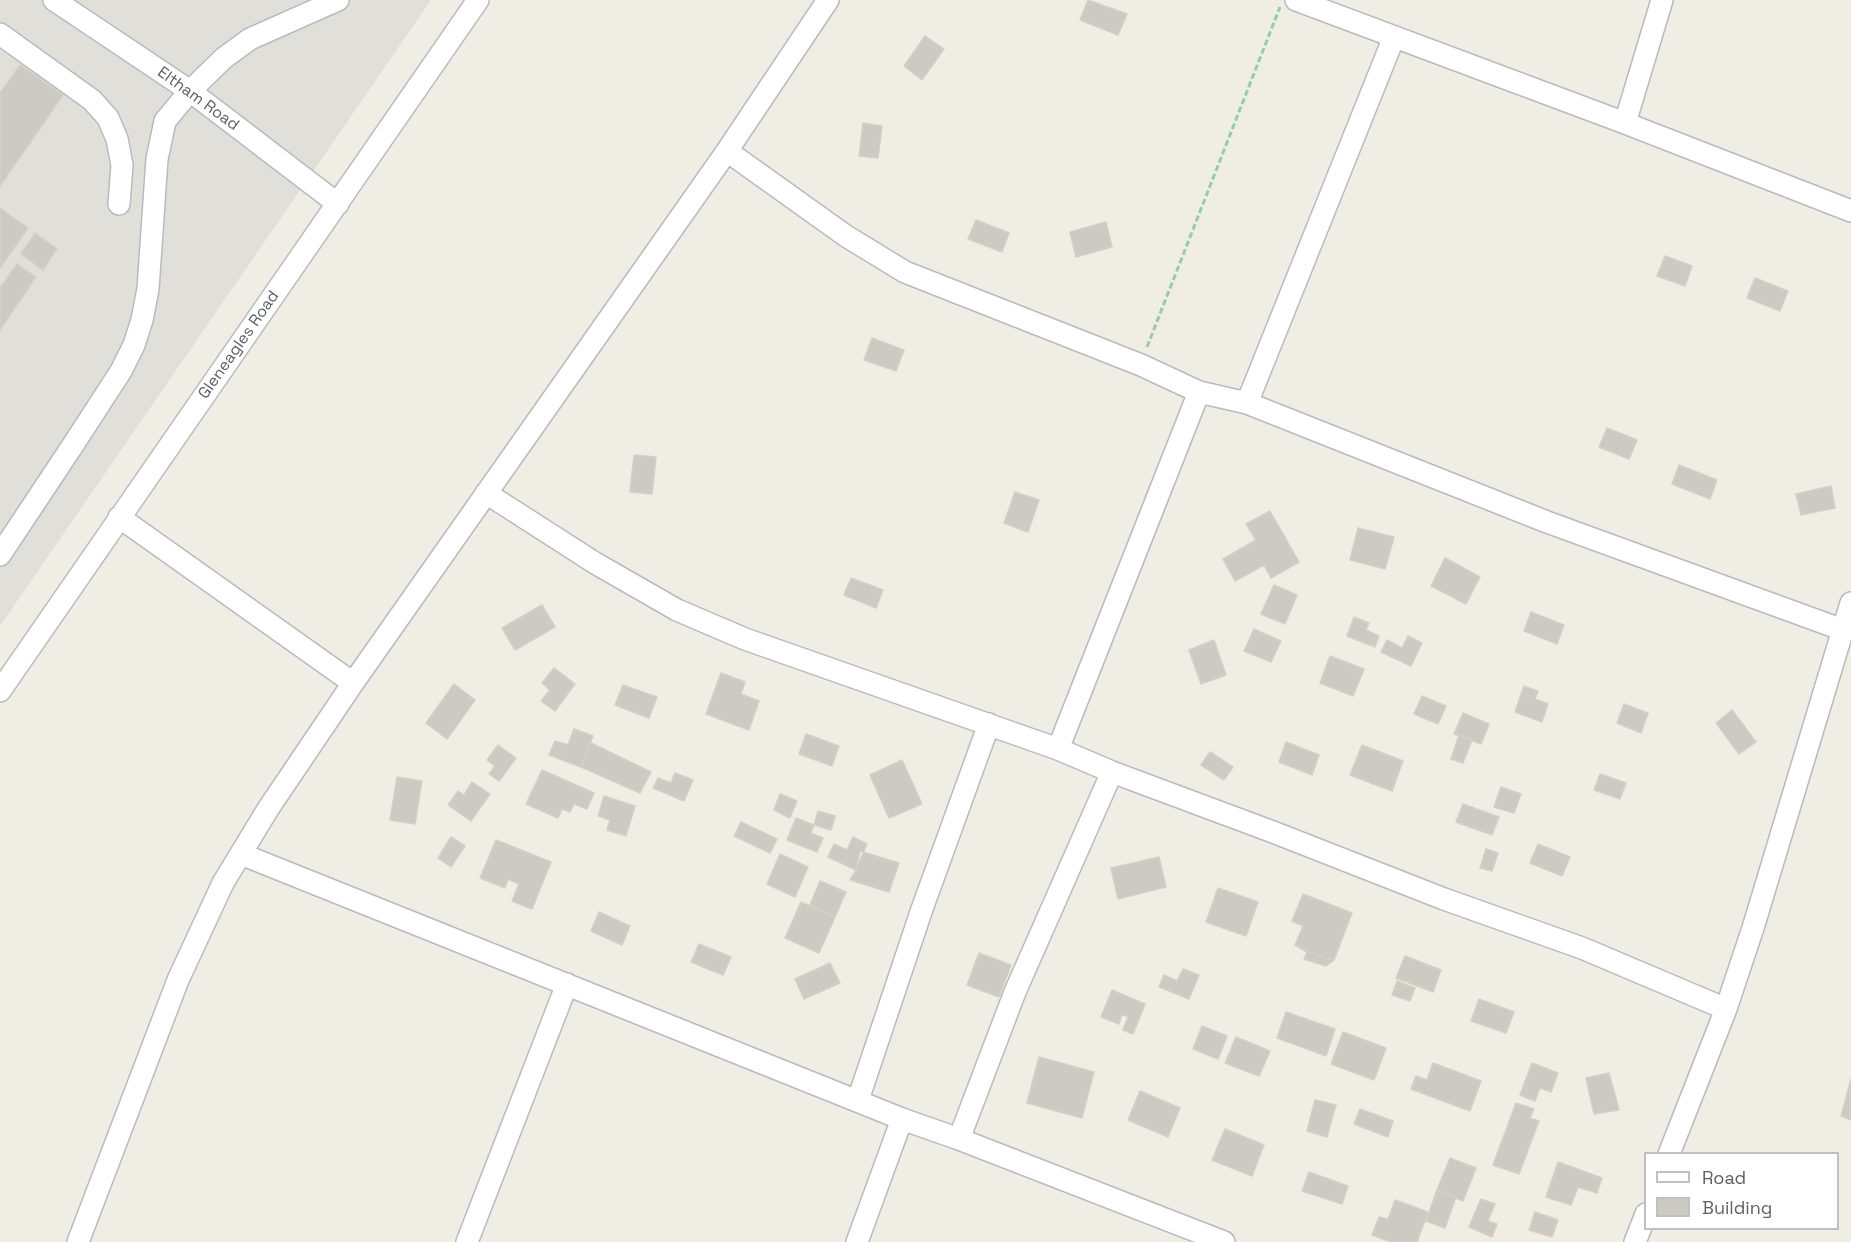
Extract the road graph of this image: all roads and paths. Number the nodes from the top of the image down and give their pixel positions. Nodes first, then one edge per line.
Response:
1 (54, 0) edge
2 (338, 0) edge
3 (478, 0) edge
4 (828, 0) edge
5 (1283, 0) edge
6 (1296, 0) edge
7 (1662, 0) edge
8 (0, 34) edge
9 (1394, 37) junction
10 (190, 91) junction
11 (1625, 123) junction
12 (728, 151) junction
13 (119, 204) dead end
14 (338, 204) junction
15 (1851, 211) edge
16 (1141, 364) junction
17 (1199, 392) junction
18 (1247, 403) junction
19 (486, 493) junction
20 (119, 517) junction
21 (0, 555) edge
22 (1851, 603) edge
23 (1843, 630) junction
24 (353, 683) junction
25 (0, 691) edge
26 (989, 724) junction
27 (1058, 749) junction
28 (1112, 772) junction
29 (242, 854) junction
30 (567, 984) junction
31 (1726, 1009) junction
32 (858, 1100) junction
33 (902, 1119) junction
34 (960, 1139) junction
35 (1670, 1152) edge
36 (1644, 1219) edge
37 (78, 1242) edge
38 (467, 1242) edge
39 (857, 1242) edge
40 (1224, 1242) edge
41 (1635, 1242) edge

1 - 10 street, Eltham Road
2 - 10 street
3 - 14 street, Gleneagles Road
4 - 12 street
5 - 16 path
6 - 9 street
7 - 11 street
8 - 13 street
9 - 11 street
9 - 18 street
10 - 14 street, Eltham Road
10 - 21 street
11 - 15 street
12 - 16 street
12 - 19 street
14 - 20 street, Gleneagles Road
16 - 17 street
17 - 18 street
17 - 27 street
18 - 23 street
19 - 24 street
19 - 26 street
20 - 24 street
20 - 25 street, Gleneagles Road
22 - 23 street
23 - 31 street
24 - 29 street
26 - 27 street
26 - 32 street
27 - 28 street
28 - 31 street
28 - 34 street
29 - 30 street
29 - 37 street
30 - 32 street
30 - 38 street
31 - 35 street
32 - 33 street
33 - 34 street
33 - 39 street
34 - 40 street
36 - 41 street

